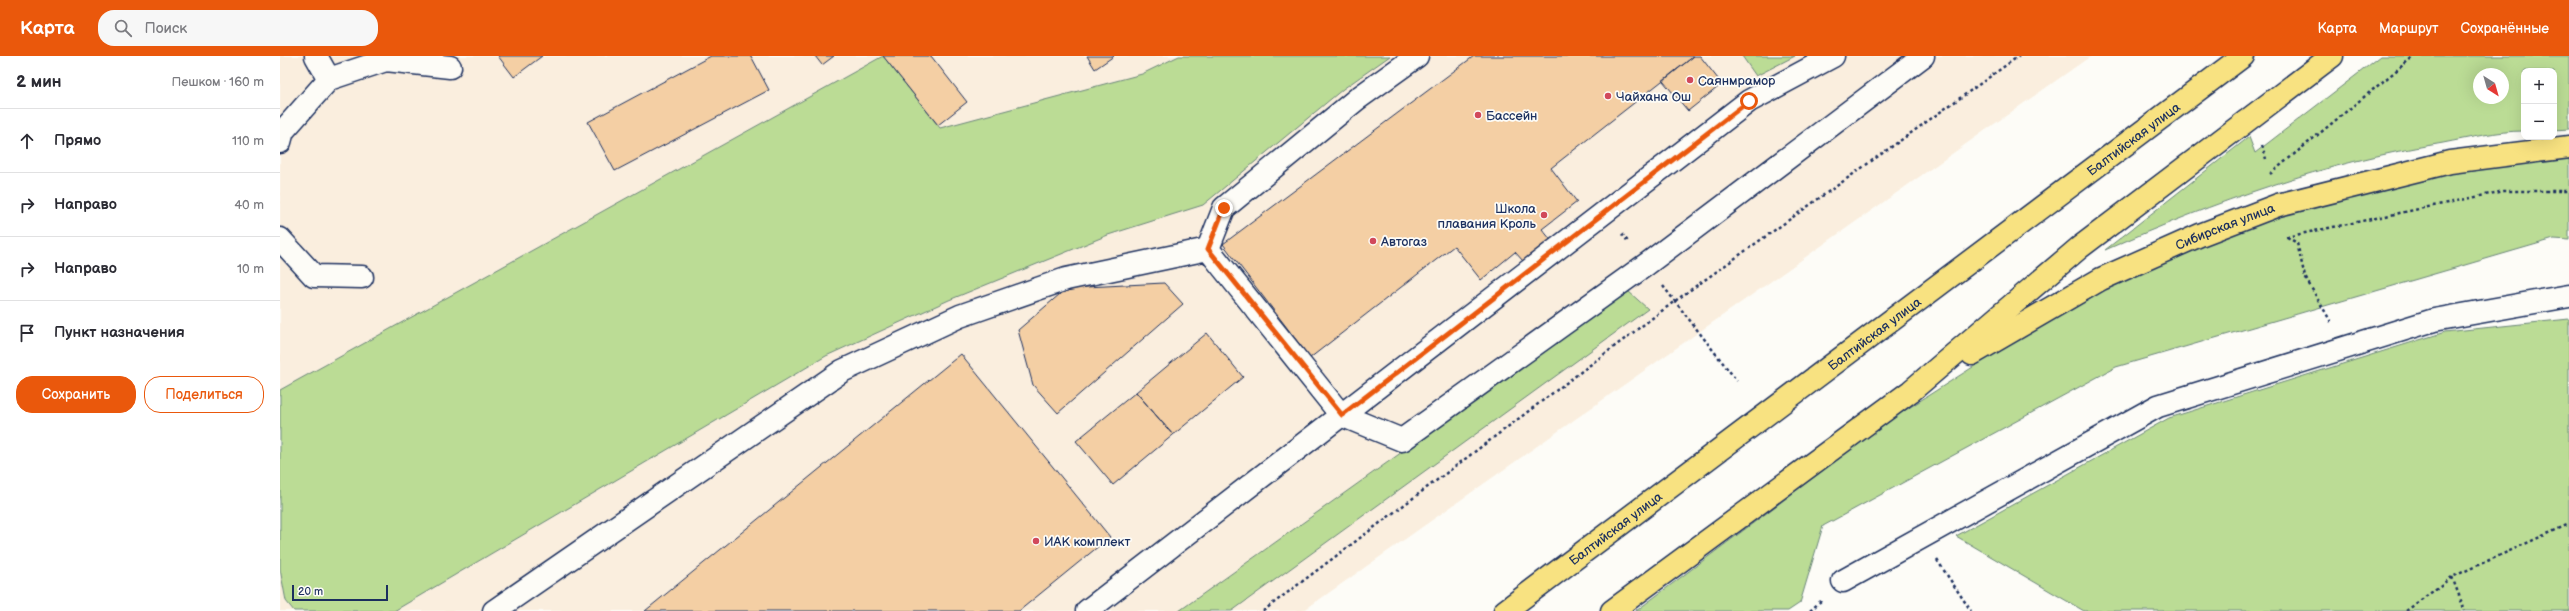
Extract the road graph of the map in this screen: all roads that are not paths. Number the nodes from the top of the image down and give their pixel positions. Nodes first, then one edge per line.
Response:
1 (316, 56) edge
2 (1417, 56) edge
3 (1833, 56) edge
4 (1923, 56) edge
5 (2243, 56) edge
6 (2332, 56) edge
7 (450, 67) dead end
8 (329, 79) junction
9 (280, 142) edge
10 (2569, 147) edge
11 (280, 239) edge
12 (1208, 249) junction
13 (362, 277) dead end
14 (2569, 296) edge
15 (1911, 391) junction
16 (1342, 415) junction
17 (1843, 581) dead end
18 (494, 611) edge
19 (1087, 611) edge
20 (1505, 611) edge
21 (1612, 611) edge

1 - 8 lane
2 - 12 lane
3 - 16 lane
4 - 16 lane
5 - 20 main road, Балтийская улица
6 - 15 main road
7 - 8 lane
8 - 9 lane
10 - 15 main road, Сибирская улица
11 - 13 lane
12 - 16 lane
12 - 18 lane
14 - 17 lane
15 - 21 main road
16 - 19 lane

